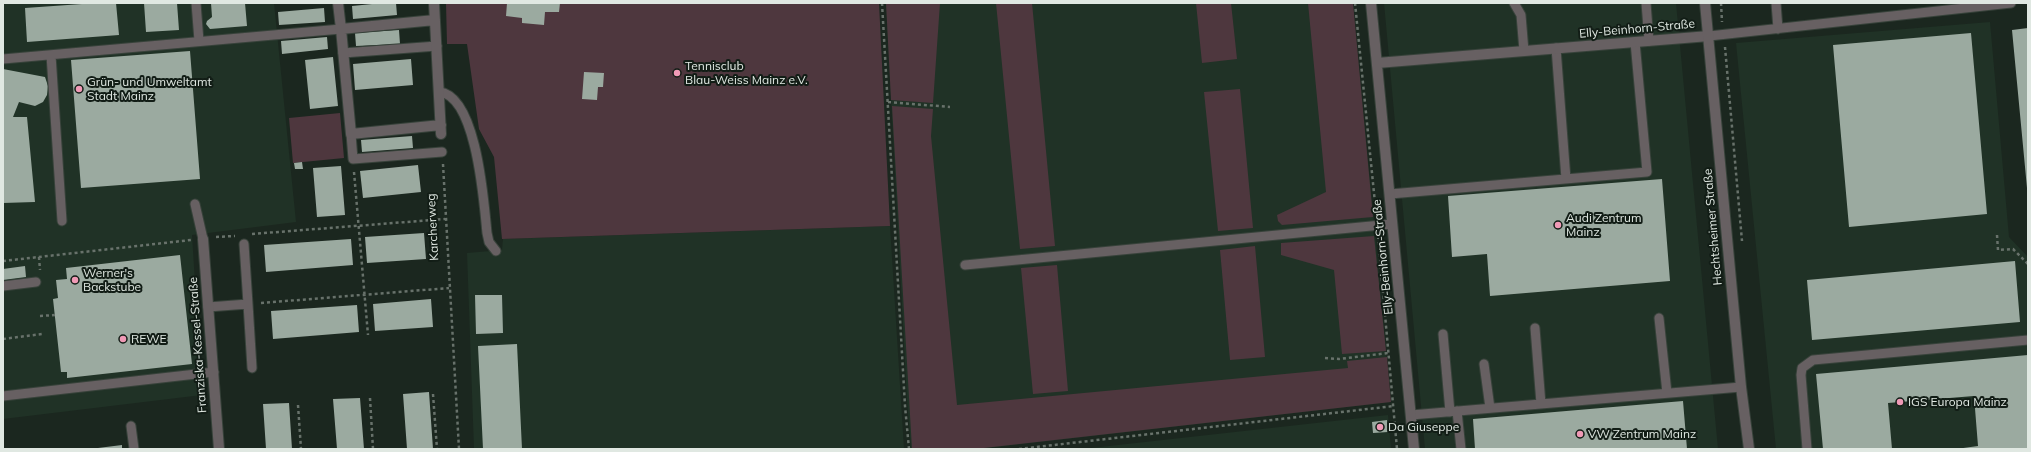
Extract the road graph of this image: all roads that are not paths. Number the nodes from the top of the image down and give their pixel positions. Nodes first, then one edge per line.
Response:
1 (196, 3) edge
2 (338, 3) edge
3 (434, 3) edge
4 (1371, 3) edge
5 (1514, 3) edge
6 (1646, 3) edge
7 (1705, 3) edge
8 (1776, 3) edge
9 (2011, 3) edge
10 (435, 20) junction
11 (341, 29) junction
12 (1778, 29) junction
13 (1709, 36) junction
14 (199, 41) junction
15 (1649, 41) junction
16 (1635, 42) junction
17 (437, 46) junction
18 (1556, 48) junction
19 (1524, 51) junction
20 (344, 53) junction
21 (51, 55) junction
22 (3, 59) edge
23 (1377, 63) junction
24 (439, 92) junction
25 (351, 134) junction
26 (442, 152) road end
27 (1566, 179) junction
28 (1390, 194) junction
29 (196, 204) dead end
30 (62, 221) dead end
31 (1392, 224) junction
32 (203, 239) joint
33 (243, 240) road end
34 (496, 251) dead end
35 (965, 265) dead end
36 (36, 282) dead end
37 (3, 286) edge
38 (248, 304) junction
39 (208, 307) junction
40 (1659, 318) dead end
41 (1535, 328) dead end
42 (1443, 334) dead end
43 (2028, 340) edge
44 (1484, 364) dead end
45 (252, 368) dead end
46 (214, 372) junction
47 (1741, 386) junction
48 (1667, 393) junction
49 (3, 396) edge
50 (1541, 404) junction
51 (1490, 408) junction
52 (1453, 412) junction
53 (1411, 415) junction
54 (131, 426) dead end
55 (134, 449) edge
56 (219, 449) edge
57 (1414, 449) edge
58 (1461, 449) edge
59 (1748, 449) edge
60 (1807, 449) edge

1 - 14 lane
2 - 11 street
3 - 10 street
4 - 23 street, Elly-Beinhorn-Straße
5 - 19 lane
6 - 15 lane
7 - 13 street, Hechtsheimer Straße
8 - 12 lane
9 - 12 lane
10 - 11 street
10 - 17 street
11 - 14 lane
11 - 20 street
12 - 13 lane
13 - 15 street, Elly-Beinhorn-Straße
13 - 47 street, Hechtsheimer Straße
14 - 21 lane
15 - 16 street, Elly-Beinhorn-Straße
16 - 18 street, Elly-Beinhorn-Straße
16 - 27 lane
17 - 20 lane
17 - 24 street
18 - 19 street, Elly-Beinhorn-Straße
18 - 27 lane
19 - 23 street, Elly-Beinhorn-Straße
20 - 25 street
21 - 22 lane
21 - 30 lane
23 - 28 street, Elly-Beinhorn-Straße
24 - 25 street
24 - 34 lane
25 - 26 lane
27 - 28 lane
28 - 31 street, Elly-Beinhorn-Straße
29 - 32 lane
31 - 35 lane
31 - 53 street, Elly-Beinhorn-Straße
32 - 39 street, Franziska-Kessel-Straße
33 - 38 lane
36 - 37 lane
38 - 39 lane
38 - 45 lane
39 - 46 street, Franziska-Kessel-Straße
40 - 48 lane
41 - 50 lane
42 - 52 lane
43 - 60 lane
44 - 51 lane
46 - 49 lane
46 - 56 street, Franziska-Kessel-Straße
47 - 48 lane
47 - 59 street, Hechtsheimer Straße
48 - 50 lane
50 - 51 lane
51 - 52 lane
52 - 53 lane
52 - 58 lane
53 - 57 street, Elly-Beinhorn-Straße
54 - 55 lane

